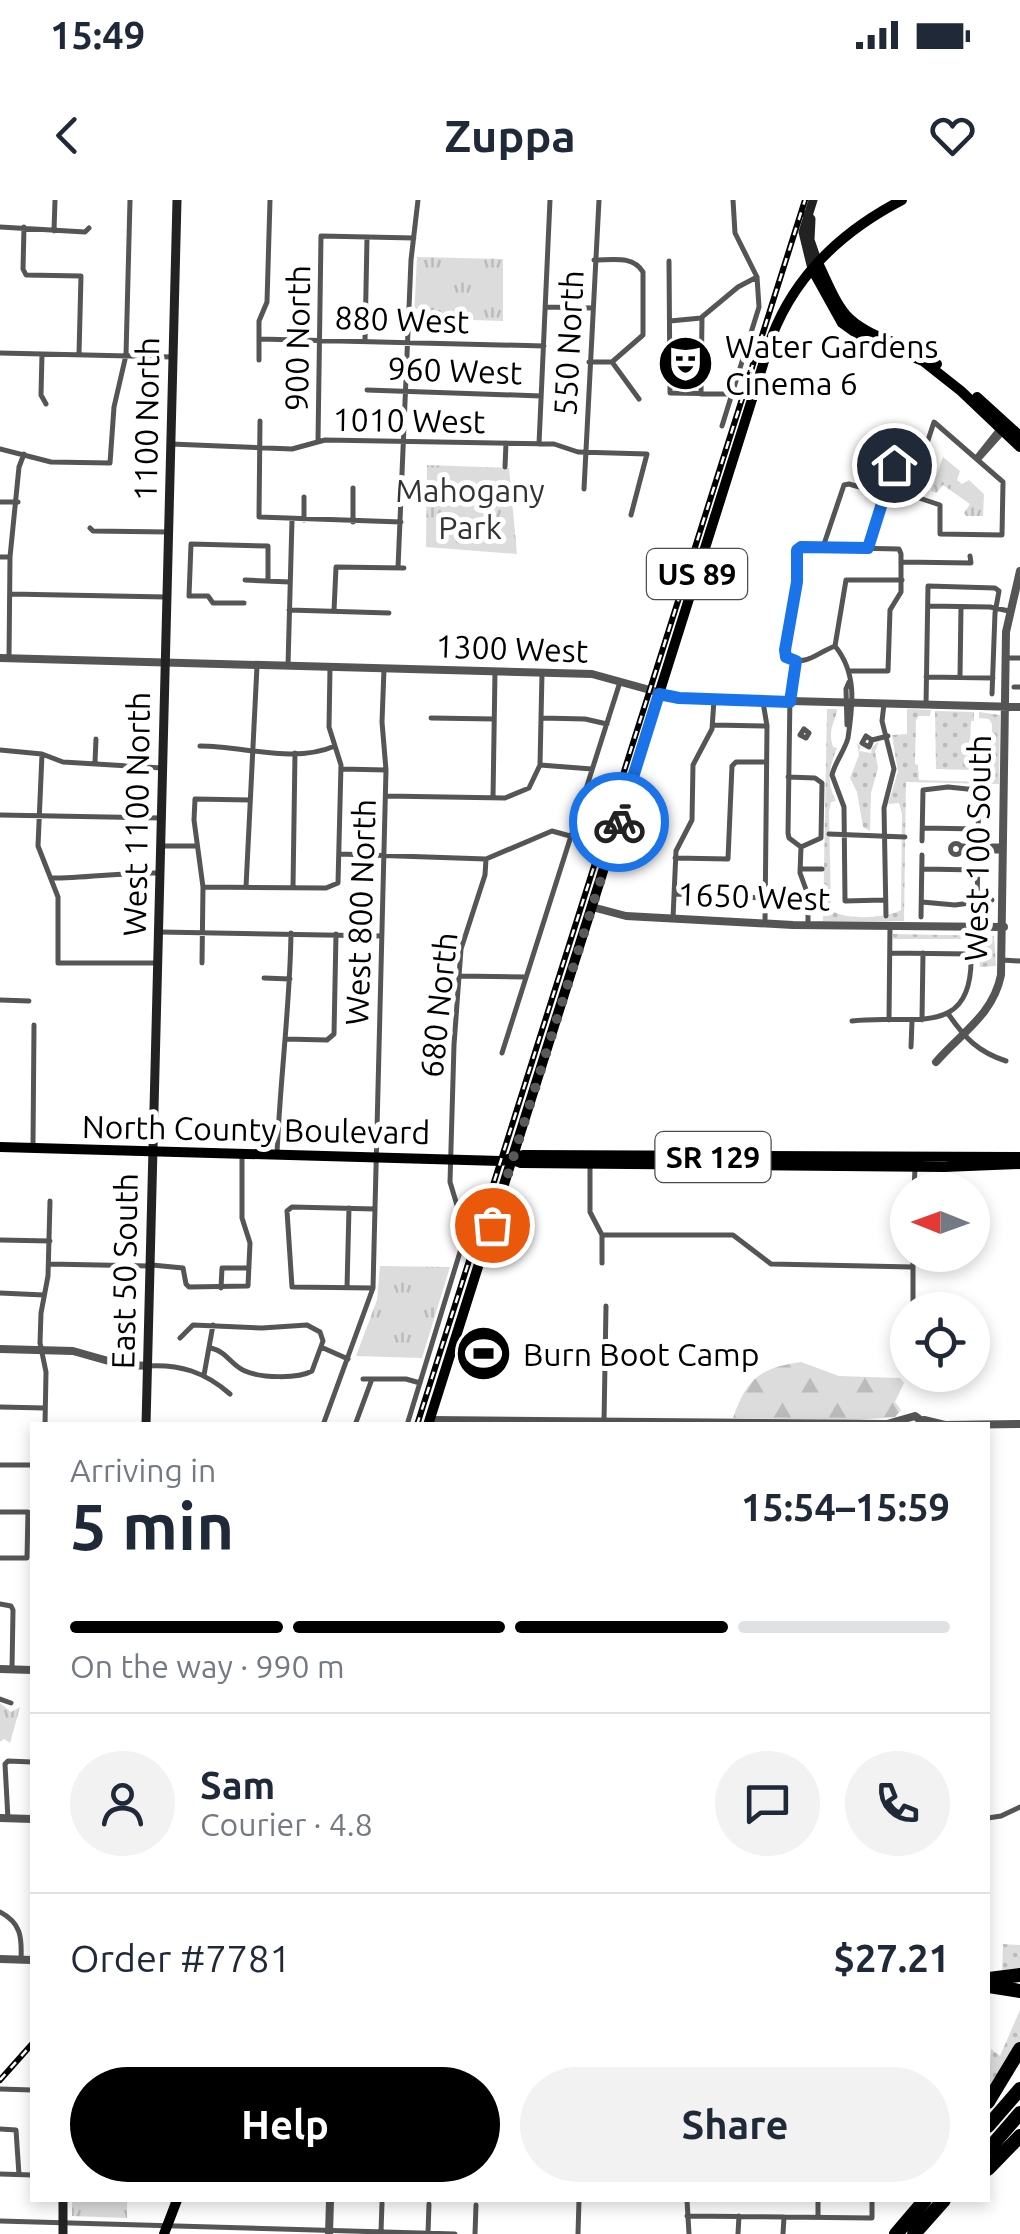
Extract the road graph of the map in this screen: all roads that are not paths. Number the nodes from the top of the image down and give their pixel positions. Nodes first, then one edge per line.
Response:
1 (55, 200) edge
2 (130, 200) edge
3 (270, 200) edge
4 (418, 200) edge
5 (550, 200) edge
6 (600, 200) edge
7 (734, 200) edge
8 (902, 200) edge
9 (176, 204) edge
10 (810, 209) edge
11 (0, 227) edge
12 (24, 228) junction
13 (89, 228) dead end
14 (54, 231) junction
15 (367, 237) junction
16 (414, 238) junction
17 (594, 260) junction
18 (670, 261) dead end
19 (815, 266) junction
20 (757, 277) junction
21 (545, 307) junction
22 (592, 308) junction
23 (702, 317) junction
24 (670, 321) junction
25 (259, 339) junction
26 (320, 339) junction
27 (365, 340) junction
28 (409, 341) junction
29 (544, 346) junction
30 (0, 352) edge
31 (42, 354) junction
32 (79, 354) junction
33 (126, 356) junction
34 (172, 356) junction
35 (259, 360) dead end
36 (589, 362) junction
37 (612, 362) junction
38 (367, 390) dead end
39 (407, 390) junction
40 (702, 394) junction
41 (733, 394) junction
42 (542, 396) junction
43 (639, 400) dead end
44 (46, 404) dead end
45 (260, 421) dead end
46 (722, 426) dead end
47 (1000, 431) junction
48 (1020, 436) edge
49 (318, 441) junction
50 (404, 442) junction
51 (506, 443) junction
52 (171, 444) junction
53 (539, 444) junction
54 (259, 447) junction
55 (1020, 447) edge
56 (0, 449) edge
57 (586, 452) junction
58 (24, 454) junction
59 (977, 459) junction
60 (894, 465) dead end
61 (506, 467) dead end
62 (352, 488) dead end
63 (584, 489) dead end
64 (884, 494) junction
65 (304, 496) dead end
66 (0, 502) edge
67 (18, 502) junction
68 (631, 515) dead end
69 (292, 520) junction
70 (304, 520) junction
71 (353, 522) junction
72 (401, 522) junction
73 (90, 528) dead end
74 (168, 532) junction
75 (824, 548) junction
76 (868, 548) junction
77 (970, 556) dead end
78 (0, 557) edge
79 (10, 558) junction
80 (902, 562) junction
81 (1020, 571) edge
82 (245, 580) dead end
83 (902, 580) junction
84 (268, 581) junction
85 (290, 582) junction
86 (10, 594) junction
87 (166, 597) junction
88 (244, 603) dead end
89 (928, 606) junction
90 (961, 607) junction
91 (996, 608) junction
92 (289, 610) junction
93 (334, 611) junction
94 (1010, 611) junction
95 (388, 613) dead end
96 (0, 628) edge
97 (9, 629) junction
98 (166, 630) joint
99 (835, 646) junction
100 (4, 658) edge
101 (1005, 658) junction
102 (1020, 658) edge
103 (796, 661) junction
104 (165, 662) junction
105 (258, 664) junction
106 (288, 665) junction
107 (330, 668) junction
108 (384, 669) junction
109 (850, 670) junction
110 (495, 672) junction
111 (542, 673) junction
112 (926, 677) junction
113 (960, 677) junction
114 (994, 678) junction
115 (620, 682) junction
116 (659, 694) junction
117 (992, 694) dead end
118 (714, 699) junction
119 (763, 700) junction
120 (790, 702) junction
121 (848, 704) junction
122 (884, 704) junction
123 (926, 705) junction
124 (1004, 707) junction
125 (1020, 707) edge
126 (431, 718) dead end
127 (541, 718) junction
128 (494, 719) junction
129 (607, 724) junction
130 (713, 725) junction
131 (766, 726) junction
132 (791, 733) junction
133 (800, 734) dead end
134 (888, 736) junction
135 (96, 739) dead end
136 (848, 740) junction
137 (200, 746) dead end
138 (335, 746) junction
139 (0, 750) edge
140 (252, 750) junction
141 (295, 753) junction
142 (42, 754) junction
143 (96, 762) junction
144 (766, 762) junction
145 (540, 765) junction
146 (162, 768) junction
147 (341, 769) junction
148 (386, 770) junction
149 (592, 770) junction
150 (788, 777) junction
151 (386, 796) junction
152 (493, 798) junction
153 (250, 800) junction
154 (0, 815) edge
155 (38, 815) junction
156 (161, 818) junction
157 (923, 828) junction
158 (956, 829) junction
159 (978, 829) junction
160 (829, 834) dead end
161 (846, 834) junction
162 (571, 836) junction
163 (886, 836) junction
164 (905, 837) dead end
165 (922, 841) dead end
166 (978, 841) dead end
167 (160, 846) junction
168 (197, 846) junction
169 (801, 847) junction
170 (958, 848) junction
171 (1003, 849) junction
172 (340, 854) junction
173 (922, 855) dead end
174 (384, 856) junction
175 (675, 858) junction
176 (978, 858) dead end
177 (486, 859) junction
178 (955, 868) junction
179 (800, 869) junction
180 (822, 869) dead end
181 (923, 869) junction
182 (977, 870) junction
183 (160, 873) junction
184 (51, 878) junction
185 (204, 887) junction
186 (246, 887) junction
187 (292, 888) junction
188 (674, 894) junction
189 (766, 898) junction
190 (884, 900) junction
191 (992, 900) dead end
192 (784, 901) dead end
193 (809, 901) junction
194 (922, 902) junction
195 (977, 903) junction
196 (592, 907) junction
197 (922, 917) dead end
198 (673, 918) junction
199 (888, 920) junction
200 (765, 923) junction
201 (808, 924) junction
202 (1004, 927) junction
203 (158, 932) junction
204 (202, 932) junction
205 (290, 933) junction
206 (336, 934) junction
207 (382, 936) junction
208 (890, 953) junction
209 (923, 953) junction
210 (1002, 960) junction
211 (1020, 961) edge
212 (202, 963) dead end
213 (158, 964) junction
214 (460, 976) junction
215 (527, 977) junction
216 (264, 978) dead end
217 (290, 979) junction
218 (156, 998) joint
219 (0, 1000) edge
220 (28, 1001) dead end
221 (949, 1014) junction
222 (889, 1020) junction
223 (852, 1021) dead end
224 (917, 1021) junction
225 (34, 1024) dead end
226 (963, 1034) junction
227 (286, 1039) junction
228 (911, 1048) dead end
229 (502, 1053) dead end
230 (1006, 1061) dead end
231 (936, 1062) dead end
232 (0, 1148) edge
233 (32, 1148) junction
234 (152, 1152) junction
235 (242, 1154) junction
236 (277, 1155) junction
237 (1020, 1156) edge
238 (377, 1157) junction
239 (449, 1159) junction
240 (512, 1160) junction
241 (590, 1164) junction
242 (917, 1164) junction
243 (1020, 1164) edge
244 (916, 1172) edge
245 (50, 1201) dead end
246 (349, 1208) junction
247 (376, 1209) junction
248 (602, 1235) junction
249 (0, 1240) edge
250 (50, 1241) junction
251 (602, 1263) dead end
252 (49, 1264) junction
253 (149, 1266) junction
254 (890, 1267) edge
255 (250, 1268) junction
256 (221, 1288) junction
257 (347, 1288) junction
258 (374, 1288) junction
259 (0, 1293) edge
260 (44, 1295) junction
261 (606, 1306) dead end
262 (213, 1325) junction
263 (180, 1338) dead end
264 (325, 1348) junction
265 (0, 1349) edge
266 (42, 1350) junction
267 (211, 1350) junction
268 (349, 1357) junction
269 (147, 1366) junction
270 (202, 1374) junction
271 (363, 1379) dead end
272 (372, 1379) junction
273 (420, 1383) junction
274 (230, 1394) dead end
275 (0, 1408) edge
276 (46, 1408) junction
277 (45, 1422) edge
278 (146, 1422) edge
279 (324, 1422) edge
280 (356, 1422) edge
281 (408, 1422) edge
282 (429, 1422) edge
283 (602, 1422) edge
284 (904, 1422) edge
285 (926, 1422) edge
286 (990, 1424) edge
287 (1020, 1424) edge
288 (0, 1464) edge
289 (30, 1465) edge
290 (0, 1512) edge
291 (0, 1558) edge
292 (0, 1604) edge
293 (0, 1669) edge
294 (12, 1669) junction
295 (30, 1670) edge
296 (0, 1699) edge
297 (11, 1703) dead end
298 (30, 1762) edge
299 (4, 1765) edge
300 (1020, 1807) edge
301 (4, 1818) edge
302 (990, 1818) edge
303 (30, 1819) edge
304 (0, 1912) edge
305 (0, 1959) edge
306 (21, 1960) junction
307 (30, 1960) edge
308 (990, 1983) edge
309 (1020, 1983) edge
310 (1020, 2049) edge
311 (0, 2089) edge
312 (30, 2090) edge
313 (1020, 2090) edge
314 (990, 2099) edge
315 (1020, 2112) edge
316 (990, 2124) edge
317 (0, 2129) edge
318 (1020, 2136) edge
319 (990, 2148) edge
320 (990, 2167) edge
321 (0, 2174) edge
322 (18, 2175) junction
323 (30, 2175) edge
324 (64, 2202) edge
325 (176, 2202) edge
326 (330, 2202) edge
327 (579, 2202) edge
328 (687, 2202) edge
329 (818, 2202) edge
330 (872, 2202) edge
331 (922, 2202) edge
332 (943, 2202) edge
333 (382, 2203) dead end
334 (429, 2204) dead end
335 (476, 2204) dead end
336 (687, 2216) junction
337 (738, 2216) junction
338 (784, 2217) junction
339 (818, 2218) junction
340 (0, 2221) edge
341 (63, 2229) edge
342 (166, 2230) edge
343 (238, 2231) edge
344 (329, 2232) edge
345 (381, 2232) edge
346 (428, 2233) edge
347 (455, 2234) edge
348 (475, 2234) edge
349 (578, 2234) edge
350 (688, 2234) edge
351 (738, 2234) edge
352 (783, 2234) edge
353 (896, 2234) edge
354 (914, 2234) edge

1 - 14 street
2 - 33 street
3 - 25 street
4 - 16 street
5 - 21 street
6 - 17 street, 550 North
7 - 20 street
8 - 19 main road, US 89
9 - 34 main road, 1100 North
10 - 19 main road
11 - 12 street
12 - 14 street
12 - 32 street
13 - 14 street
15 - 16 street
15 - 26 street, 900 North
15 - 27 street
16 - 28 street
17 - 22 street, 550 North
17 - 37 street
18 - 24 street
19 - 47 main road
19 - 116 main road, US 89
20 - 23 street
20 - 41 street
21 - 22 street
21 - 29 street
22 - 36 street, 550 North
23 - 24 street
23 - 40 street
24 - 40 street
25 - 26 street, 880 West
25 - 35 street
26 - 27 street, 880 West
26 - 49 street, 900 North
27 - 28 street, 880 West
28 - 29 street, 880 West
28 - 39 street
29 - 42 street
30 - 31 street
31 - 32 street
31 - 44 street
32 - 33 street
33 - 34 street
33 - 58 street
34 - 52 main road, 1100 North
36 - 37 street
36 - 57 street, 550 North
37 - 43 street
38 - 39 street, 960 West
39 - 42 street, 960 West
39 - 50 street
40 - 41 street
41 - 46 street
42 - 53 street
45 - 54 street
47 - 48 main road
47 - 55 main road
47 - 59 street
49 - 50 street, 1010 West
49 - 54 street, 1010 West
50 - 51 street, 1010 West
50 - 72 street
51 - 53 street, 1010 West
51 - 61 street
52 - 54 street, 1010 West
52 - 74 main road, 1100 North
53 - 57 street, 1010 West
54 - 69 street
56 - 58 street
57 - 63 street, 550 North
57 - 68 street, 1010 West
58 - 67 street
59 - 59 street
60 - 64 street
62 - 71 street
64 - 75 street
64 - 76 street
65 - 70 street
66 - 67 street
67 - 79 street
69 - 70 street
69 - 85 street
70 - 71 street
71 - 72 street
72 - 93 street
73 - 74 street
74 - 87 main road, 1100 North
75 - 76 street
75 - 103 street
76 - 80 street
77 - 80 street
78 - 79 street
79 - 86 street
80 - 83 street
81 - 94 street, West 100 South
82 - 84 street
83 - 99 street
83 - 109 street
84 - 85 street
84 - 88 street
85 - 92 street
86 - 87 street
86 - 97 street
87 - 98 main road, 1100 North
89 - 90 street
89 - 91 street
89 - 112 street
90 - 91 street
90 - 113 street
91 - 94 street
91 - 114 street
92 - 93 street
92 - 106 street
93 - 95 street
94 - 101 street, West 100 South
96 - 97 street
97 - 100 street
98 - 104 main road, West 1100 North
99 - 103 street
99 - 109 street
100 - 104 street, 1300 West
101 - 102 street
101 - 124 street, West 100 South
103 - 120 street
104 - 105 street, 1300 West
104 - 146 main road, West 1100 North
105 - 106 street, 1300 West
105 - 140 street
106 - 107 street, 1300 West
107 - 108 street, 1300 West
107 - 138 street
108 - 110 street, 1300 West
108 - 148 street, West 800 North
109 - 121 street
110 - 111 street, 1300 West
110 - 128 street
111 - 115 street, 1300 West
111 - 127 street
112 - 113 street
112 - 123 street
113 - 114 street
114 - 117 street
115 - 116 street, 1300 West
115 - 129 street
116 - 118 street, 1300 West
116 - 196 main road, US 89
118 - 119 street, 1300 West
118 - 130 street
119 - 120 street, 1300 West
119 - 131 street
120 - 121 street, 1300 West
120 - 132 street
121 - 122 street, 1300 West
121 - 136 street
122 - 123 street, 1300 West
122 - 134 street
123 - 124 street, 1300 West
124 - 125 street, 1300 West
124 - 171 street, West 100 South
126 - 128 street
127 - 129 street
127 - 145 street
128 - 152 street
129 - 149 street
130 - 131 street
130 - 175 street
131 - 144 street
132 - 133 street
132 - 150 street
134 - 136 street
134 - 163 street
135 - 143 street
136 - 161 street
137 - 140 street
138 - 141 street
138 - 147 street
139 - 142 street
140 - 141 street
140 - 153 street
141 - 187 street
142 - 143 street
142 - 155 street
143 - 146 street
144 - 175 street
144 - 189 street
145 - 149 street
145 - 152 street
146 - 156 main road, West 1100 North
147 - 148 street
147 - 172 street
148 - 151 street, West 800 North
149 - 162 street
150 - 169 street
150 - 169 street
151 - 152 street
151 - 174 street, West 800 North
153 - 168 street
153 - 186 street
154 - 155 street
155 - 156 street
155 - 184 street
156 - 167 main road, West 1100 North
157 - 158 street
157 - 159 street
157 - 165 street
158 - 159 street
158 - 170 street
159 - 166 street
160 - 161 street
161 - 163 street
161 - 190 street
162 - 177 street
162 - 215 street
163 - 164 street
163 - 190 street
167 - 168 street
167 - 183 main road, West 1100 North
168 - 185 street
169 - 179 street
170 - 171 street
170 - 178 street
171 - 202 street, West 100 South
172 - 174 street
172 - 187 street
173 - 181 street
174 - 177 street
174 - 207 street, West 800 North
175 - 188 street
176 - 182 street
177 - 214 street, 680 North
178 - 181 street
178 - 182 street
179 - 180 street
179 - 193 street
181 - 194 street
182 - 195 street
183 - 184 street
183 - 203 main road, West 1100 North
184 - 213 street
185 - 186 street
185 - 204 street
186 - 187 street
188 - 189 street
188 - 198 street
189 - 200 street
190 - 199 street
191 - 195 street
192 - 193 street
193 - 201 street
194 - 195 street
194 - 197 street
196 - 198 street, 1650 West
196 - 240 main road, US 89
198 - 200 street, 1650 West
199 - 201 street, 1650 West
199 - 202 street, 1650 West
199 - 208 street
200 - 201 street, 1650 West
202 - 210 street, West 100 South
203 - 204 street
203 - 213 main road, West 1100 North
204 - 205 street
204 - 212 street
205 - 206 street
205 - 217 street
206 - 207 street
206 - 227 street
207 - 238 street, West 800 North
208 - 209 street
208 - 222 street
209 - 221 street
209 - 224 street
210 - 211 street
210 - 226 street, West 100 South
213 - 218 main road, West 1100 North
214 - 215 street
214 - 239 street, 680 North
215 - 229 street
216 - 217 street
217 - 227 street
218 - 234 main road, East 50 South
219 - 220 street
221 - 224 street
221 - 226 street
222 - 223 street
222 - 224 street
224 - 228 street
225 - 233 street
226 - 230 street
226 - 231 street, West 100 South
227 - 236 street
232 - 233 main road, North County Boulevard / SR 129
233 - 234 main road, North County Boulevard / SR 129
234 - 235 main road, North County Boulevard / SR 129
234 - 253 main road, East 50 South
235 - 236 main road, North County Boulevard / SR 129
235 - 255 street
236 - 238 main road, North County Boulevard / SR 129
237 - 242 main road, North County Boulevard / SR 129
238 - 239 main road, North County Boulevard / SR 129
238 - 247 street, West 800 North
239 - 240 main road, North County Boulevard / SR 129
239 - 273 street, 680 North
240 - 241 main road, North County Boulevard / SR 129
240 - 242 main road, North County Boulevard / SR 129
240 - 282 main road, US 89
241 - 242 main road, North County Boulevard / SR 129
241 - 248 street
242 - 243 main road, North County Boulevard / SR 129
242 - 244 street
245 - 250 street
246 - 247 street
246 - 257 street
246 - 257 street
247 - 258 street, West 800 North
248 - 251 street
248 - 254 street
249 - 250 street
250 - 252 street
252 - 253 street
252 - 260 street
253 - 256 street
253 - 269 main road, East 50 South
255 - 256 street
255 - 256 street
257 - 258 street
258 - 268 street, West 800 North
259 - 260 street
260 - 266 street
261 - 283 street
262 - 263 street
262 - 264 street
262 - 267 street
264 - 267 street
264 - 268 street
265 - 266 street
266 - 269 street
266 - 276 street
267 - 270 street
268 - 279 street, West 800 North
269 - 270 street
269 - 278 main road, East 50 South
270 - 274 street
271 - 272 street
272 - 273 street
272 - 280 street
273 - 281 street, 680 North
275 - 276 street
276 - 277 street
284 - 285 street
286 - 287 street
288 - 289 street
290 - 291 street
292 - 294 street
293 - 294 street
294 - 295 street
296 - 297 street
298 - 299 street
299 - 301 street
300 - 302 street
301 - 303 street
304 - 306 street
305 - 306 street
306 - 307 street
308 - 309 highway
310 - 314 highway
311 - 312 street
313 - 316 highway
315 - 319 highway
317 - 322 street
318 - 320 highway
321 - 322 street
322 - 323 street
324 - 341 main road
325 - 342 main road
326 - 344 street
327 - 349 street
328 - 336 street
329 - 339 street
330 - 339 street
331 - 353 highway
332 - 354 highway
333 - 345 street
334 - 346 street
335 - 348 street
336 - 337 street
336 - 350 street
337 - 338 street
337 - 351 street
338 - 339 street
338 - 352 street
340 - 341 street
341 - 342 street
342 - 343 street
343 - 344 street
344 - 345 street
345 - 346 street
346 - 347 street

